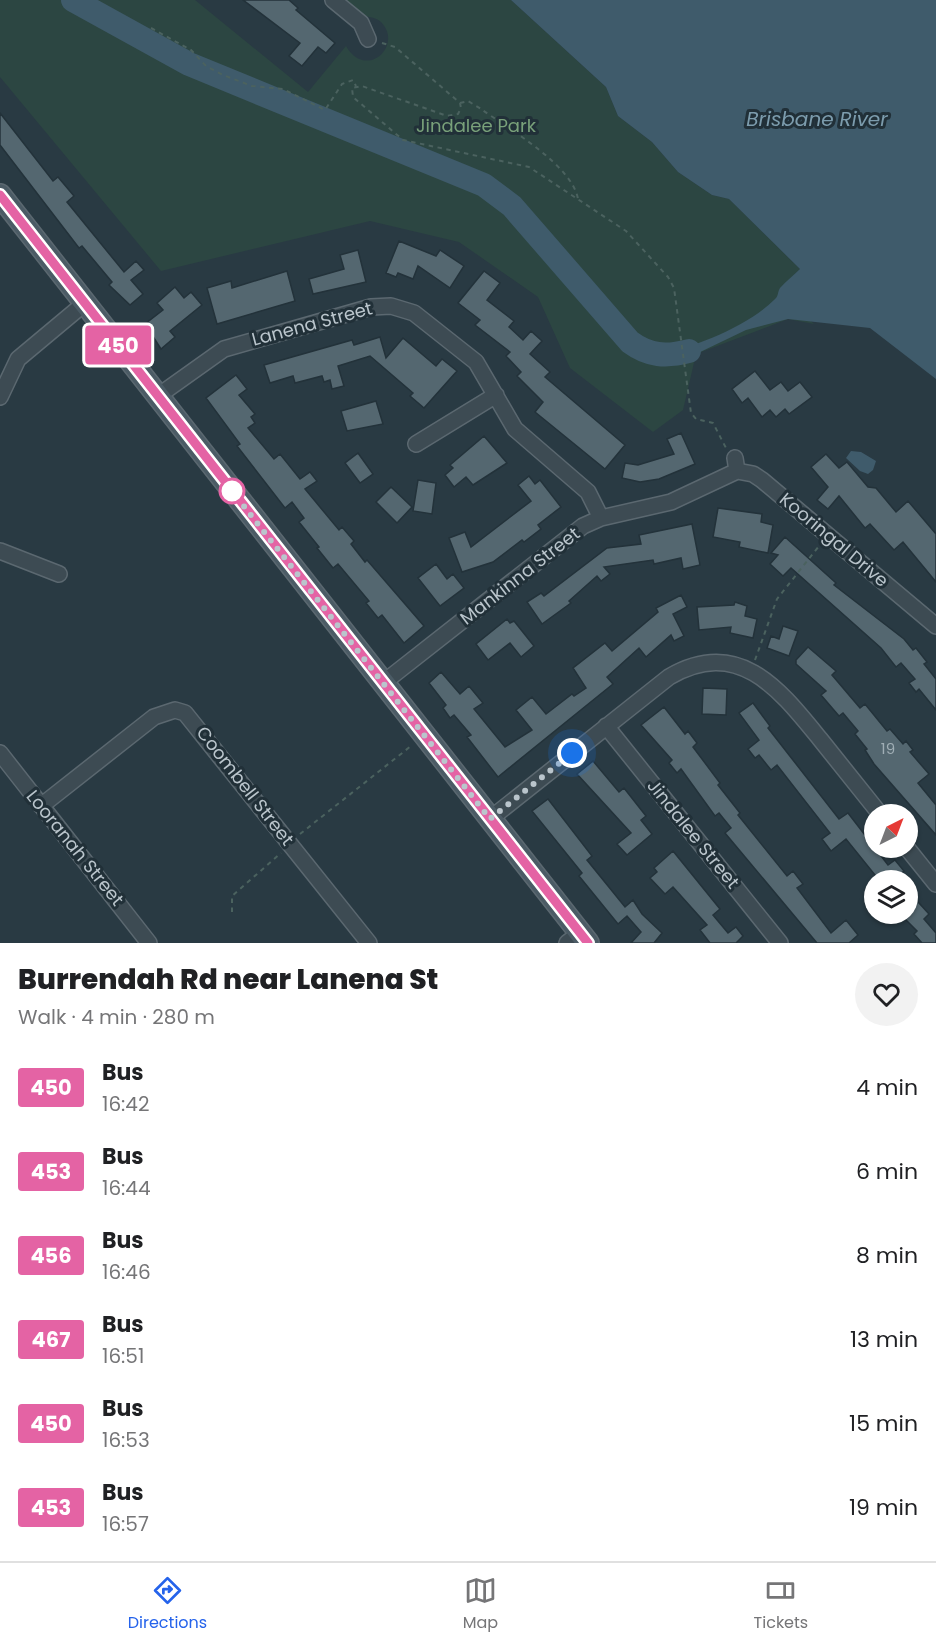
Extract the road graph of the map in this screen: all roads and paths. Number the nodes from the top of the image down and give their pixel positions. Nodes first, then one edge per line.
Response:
1 (333, 0) edge
2 (151, 28) dead end
3 (368, 39) joint
4 (356, 86) junction
5 (460, 103) junction
6 (0, 195) edge
7 (578, 200) junction
8 (85, 303) junction
9 (496, 395) junction
10 (158, 396) junction
11 (0, 397) edge
12 (416, 444) dead end
13 (736, 464) junction
14 (601, 518) junction
15 (830, 536) junction
16 (0, 551) edge
17 (59, 574) dead end
18 (936, 626) edge
19 (751, 670) junction
20 (383, 683) junction
21 (606, 726) junction
22 (424, 735) junction
23 (0, 753) edge
24 (872, 804) edge
25 (41, 806) junction
26 (490, 819) junction
27 (304, 831) dead end
28 (282, 851) dead end
29 (915, 858) edge
30 (936, 884) edge
31 (232, 912) dead end
32 (578, 940) edge
33 (149, 943) edge
34 (369, 943) edge
35 (780, 943) edge

1 - 3 street
2 - 4 path
3 - 5 path
4 - 5 path
4 - 7 path
5 - 7 path
6 - 8 street
7 - 13 path
8 - 10 street
8 - 11 street
9 - 10 street, Lanena Street
9 - 12 street
9 - 14 street, Lanena Street
10 - 20 street
13 - 14 street, Mankinna Street
13 - 15 street, Kooringal Drive
14 - 20 street, Mankinna Street
15 - 18 street, Kooringal Drive
15 - 19 path
16 - 17 street
19 - 21 street
19 - 24 street
20 - 22 street
21 - 26 street
21 - 35 street, Jindalee Street
22 - 26 street
22 - 27 path
23 - 25 street, Looranah Street
25 - 33 street, Looranah Street
25 - 34 street, Coombell Street
26 - 32 street
28 - 31 path
29 - 30 street

